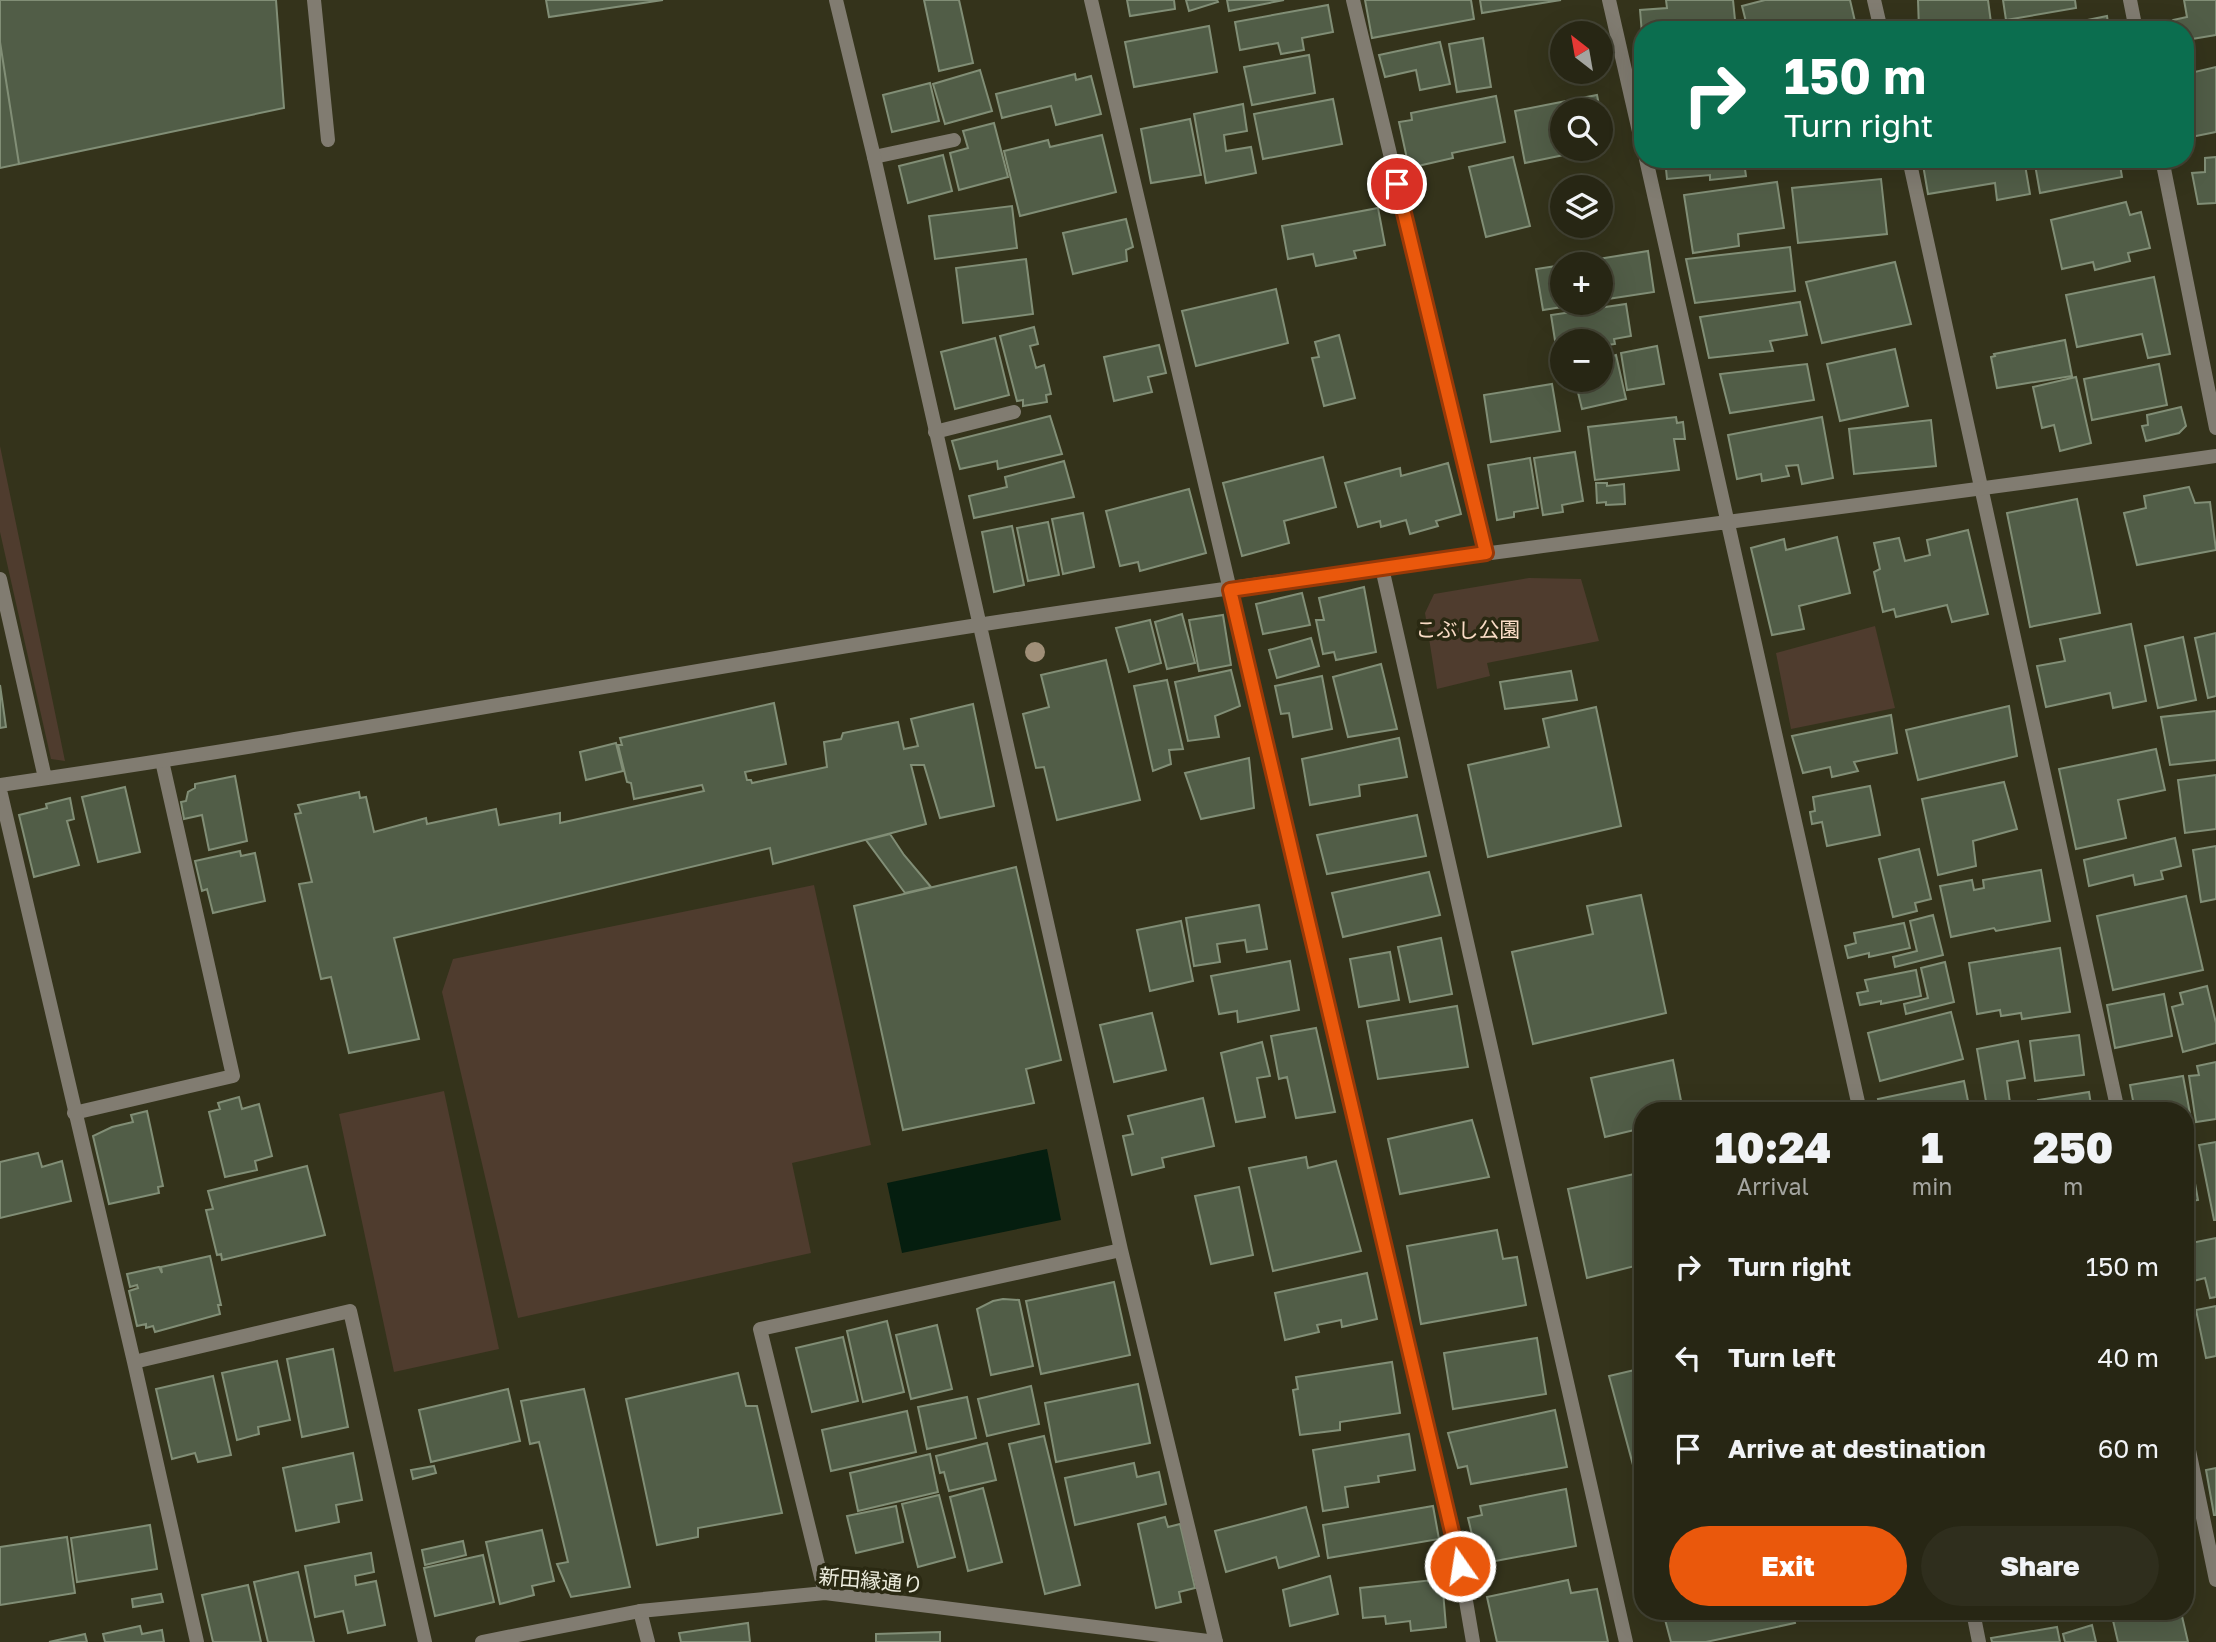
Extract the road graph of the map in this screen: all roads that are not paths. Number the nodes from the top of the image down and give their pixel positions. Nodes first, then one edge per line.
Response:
1 (314, 0) edge
2 (836, 0) edge
3 (1091, 0) edge
4 (1353, 0) edge
5 (1609, 0) edge
6 (1874, 0) edge
7 (2130, 0) edge
8 (1879, 21) edge
9 (2134, 21) edge
10 (1634, 110) edge
11 (328, 140) dead end
12 (954, 140) dead end
13 (874, 157) junction
14 (1648, 168) edge
15 (1911, 168) edge
16 (2164, 168) edge
17 (1014, 412) dead end
18 (2216, 428) edge
19 (935, 432) junction
20 (2216, 456) edge
21 (1980, 490) junction
22 (1728, 521) junction
23 (1486, 553) junction
24 (1382, 568) junction
25 (0, 579) edge
26 (1230, 590) junction
27 (979, 625) junction
28 (162, 761) junction
29 (45, 778) junction
30 (0, 787) edge
31 (1858, 1102) edge
32 (2116, 1102) edge
33 (74, 1114) junction
34 (1121, 1250) junction
35 (134, 1363) junction
36 (2194, 1474) edge
37 (2216, 1580) edge
38 (825, 1593) junction
39 (640, 1611) junction
40 (1975, 1620) edge
41 (197, 1642) edge
42 (425, 1642) edge
43 (482, 1642) edge
44 (648, 1642) edge
45 (1216, 1642) edge
46 (1473, 1642) edge
47 (1626, 1642) edge
48 (1979, 1642) edge

1 - 11 street
2 - 13 street
3 - 26 street
4 - 23 street
5 - 10 street
6 - 8 street
7 - 9 street
12 - 13 street
13 - 19 street
14 - 22 street
15 - 21 street
16 - 18 street
17 - 19 street
19 - 27 street
20 - 21 street
21 - 22 street
21 - 32 street
22 - 23 street
22 - 31 street
23 - 24 street
24 - 26 street
24 - 47 street
25 - 29 street
26 - 27 street
26 - 46 street
27 - 28 street
27 - 34 street
28 - 29 street
28 - 33 street
29 - 30 street
30 - 33 street
33 - 35 street
34 - 38 street
34 - 45 street
35 - 41 street
35 - 42 street
36 - 37 street
38 - 39 street, 新田縁通り
38 - 45 street, 新田縁通り
39 - 43 street, 新田縁通り
39 - 44 street
40 - 48 street

